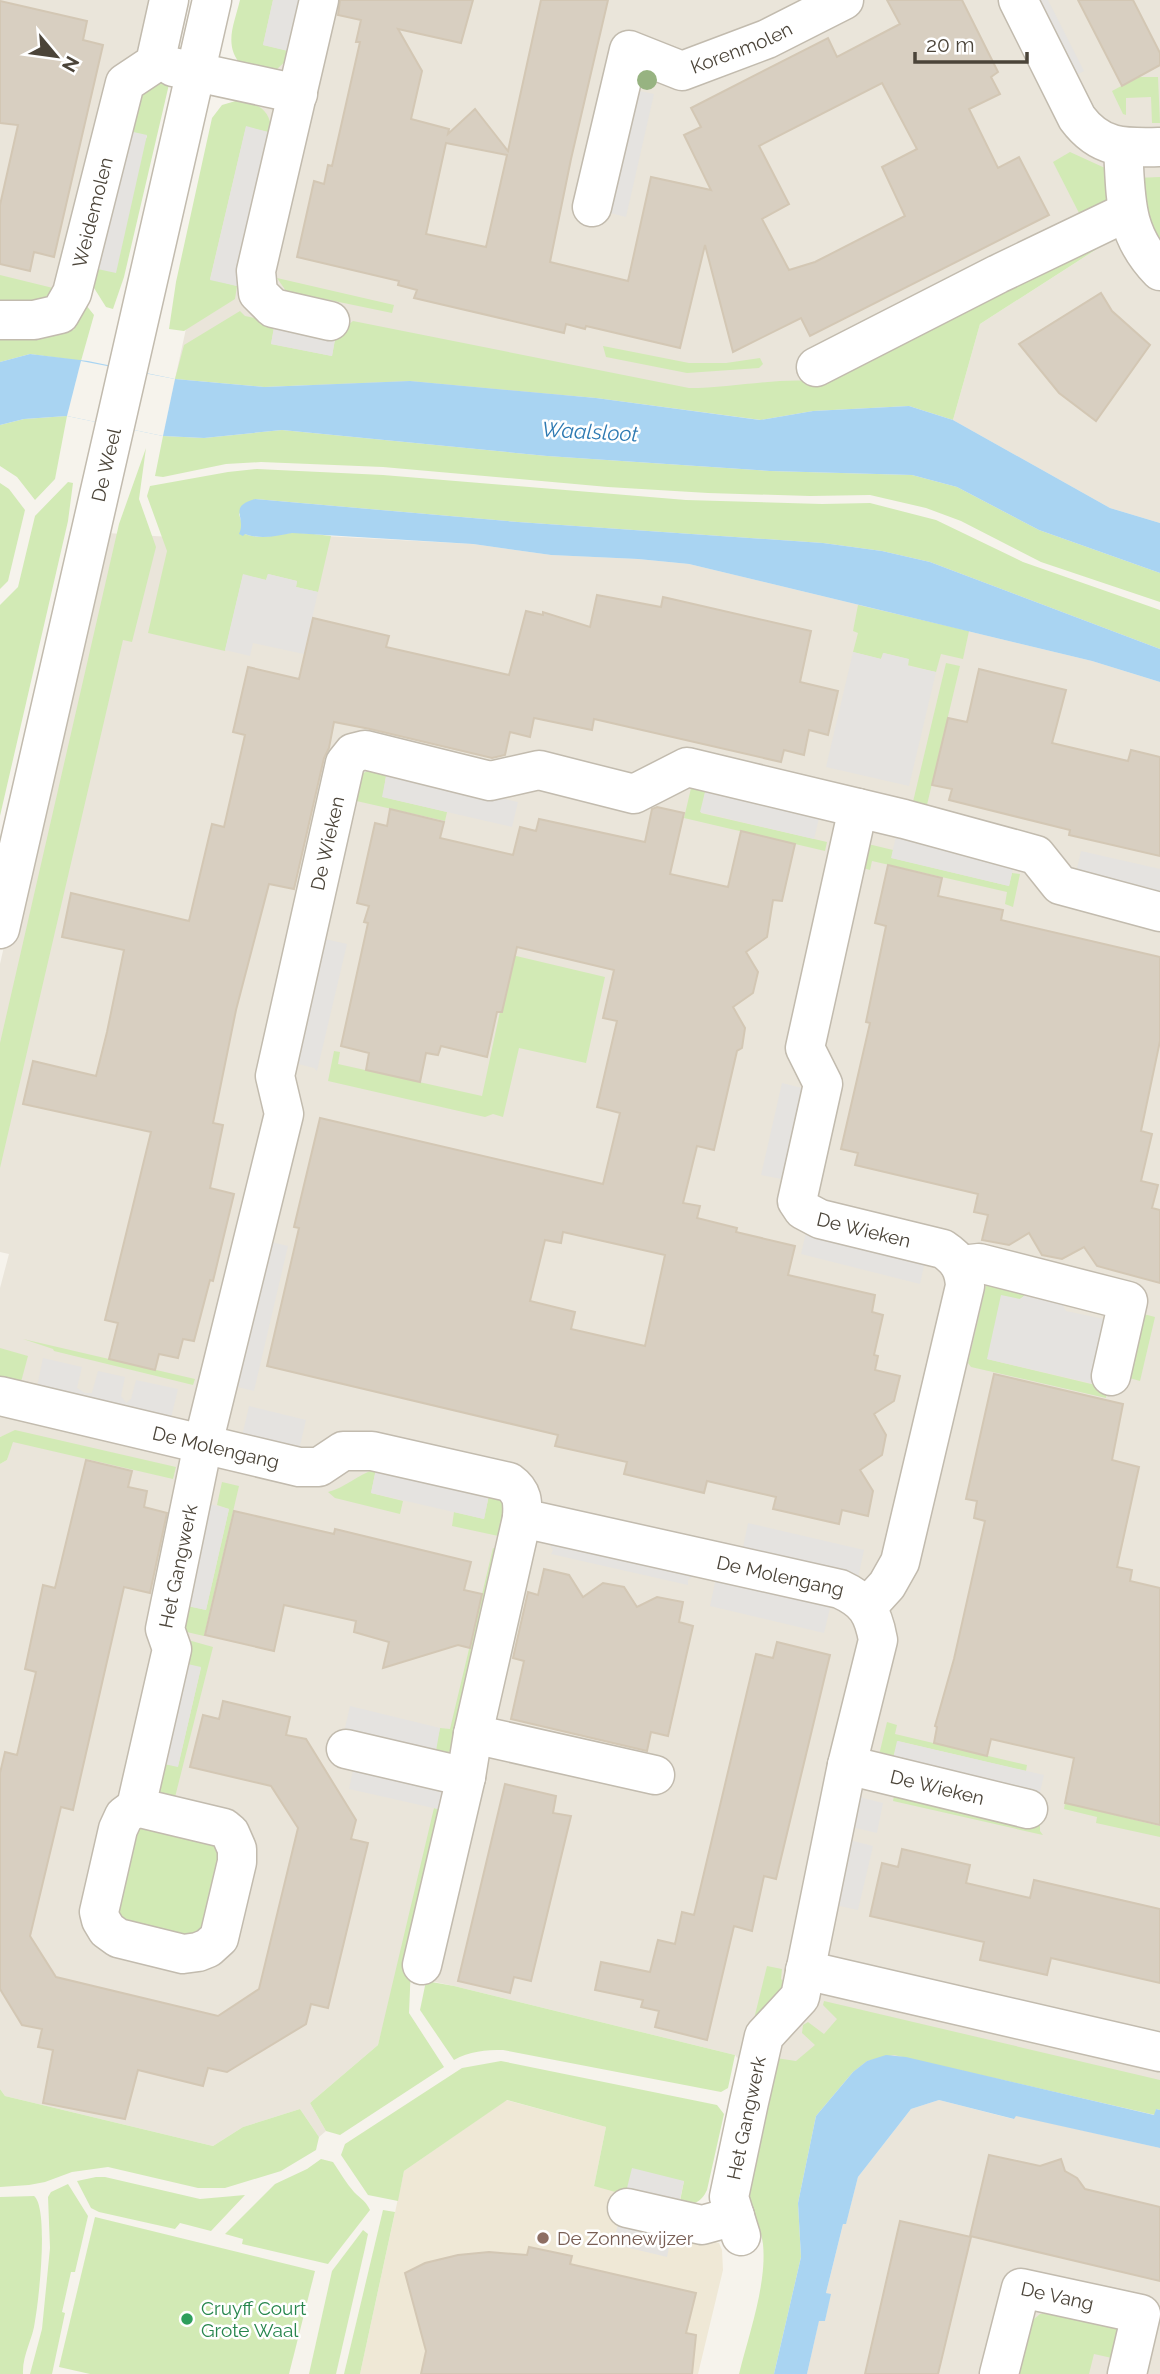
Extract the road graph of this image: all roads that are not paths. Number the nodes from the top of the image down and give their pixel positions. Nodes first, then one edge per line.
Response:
1 (169, 0) edge
2 (212, 0) edge
3 (319, 0) edge
4 (844, 0) edge
5 (1018, 0) edge
6 (155, 63) junction
7 (197, 72) junction
8 (298, 94) junction
9 (1142, 148) edge
10 (592, 206) dead end
11 (1127, 212) junction
12 (1160, 271) edge
13 (0, 320) edge
14 (330, 321) dead end
15 (816, 366) dead end
16 (858, 808) junction
17 (1160, 912) edge
18 (0, 929) edge
19 (961, 1265) junction
20 (1111, 1376) dead end
21 (0, 1396) edge
22 (203, 1444) junction
23 (522, 1518) junction
24 (867, 1607) junction
25 (472, 1734) junction
26 (346, 1749) dead end
27 (847, 1765) junction
28 (655, 1775) dead end
29 (466, 1777) junction
30 (136, 1807) dead end
31 (1028, 1809) dead end
32 (422, 1965) dead end
33 (805, 1970) junction
34 (1160, 2052) edge
35 (627, 2208) dead end
36 (1150, 2316) edge
37 (999, 2374) edge
38 (1127, 2374) edge

1 - 6 street
2 - 7 street, De Weel
3 - 8 street
4 - 10 street, Korenmolen
5 - 9 street
6 - 7 street
6 - 13 street, Weidemolen
7 - 8 street
7 - 18 street, De Weel
8 - 14 street
9 - 11 street
11 - 12 street
11 - 15 street
16 - 17 street, De Wieken
16 - 19 street, De Wieken
16 - 22 street, De Wieken
19 - 20 street, De Wieken
19 - 24 street
21 - 22 street, De Molengang
22 - 23 street, De Molengang
22 - 30 street, Het Gangwerk
23 - 24 street, De Molengang
23 - 25 street
24 - 27 street, De Molengang
25 - 28 street
25 - 29 street
26 - 29 street
27 - 31 street, De Wieken
27 - 33 street, De Molengang
29 - 32 street
33 - 34 street
33 - 35 street, Het Gangwerk
36 - 37 street, De Vang
36 - 38 street, De Vang

